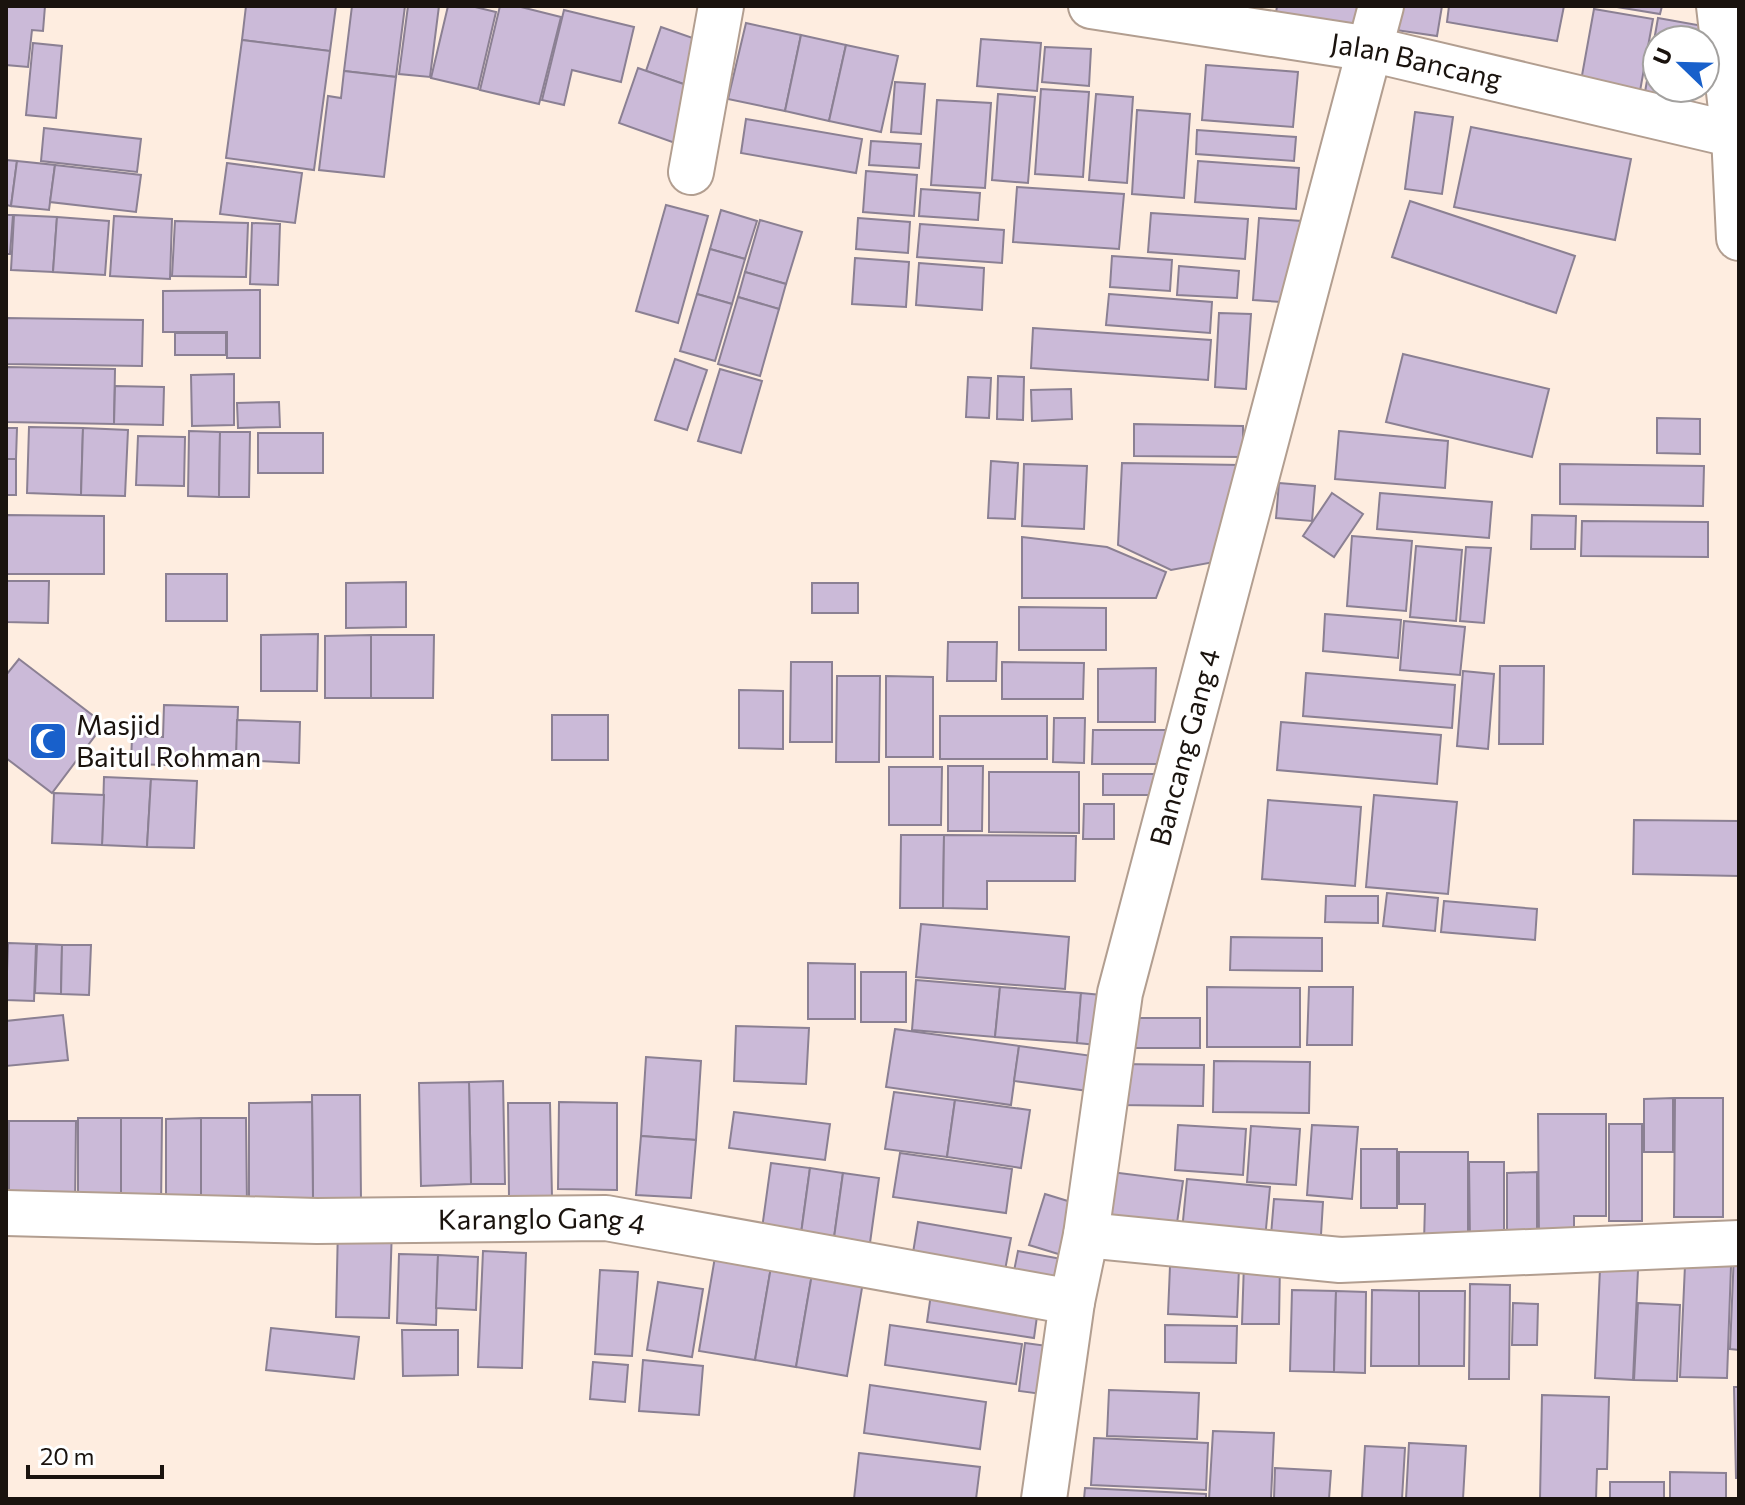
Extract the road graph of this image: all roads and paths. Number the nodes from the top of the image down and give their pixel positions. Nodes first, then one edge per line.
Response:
1 (721, 6) edge
2 (1091, 6) edge
3 (1381, 6) edge
4 (1719, 6) edge
5 (1370, 49) junction
6 (1737, 136) edge
7 (691, 172) dead end
8 (1739, 238) edge
9 (6, 1213) edge
10 (1086, 1235) junction
11 (1739, 1243) edge
12 (1072, 1302) junction
13 (1044, 1499) edge

1 - 7 street
2 - 5 street, Jalan Bancang
3 - 5 street, Bancang Gang 4
4 - 6 street
5 - 6 street, Jalan Bancang
5 - 10 street, Bancang Gang 4
6 - 8 street
9 - 12 street, Karanglo Gang 4
10 - 11 street
10 - 12 street, Bancang Gang 4
12 - 13 street, Bancang Gang 4

